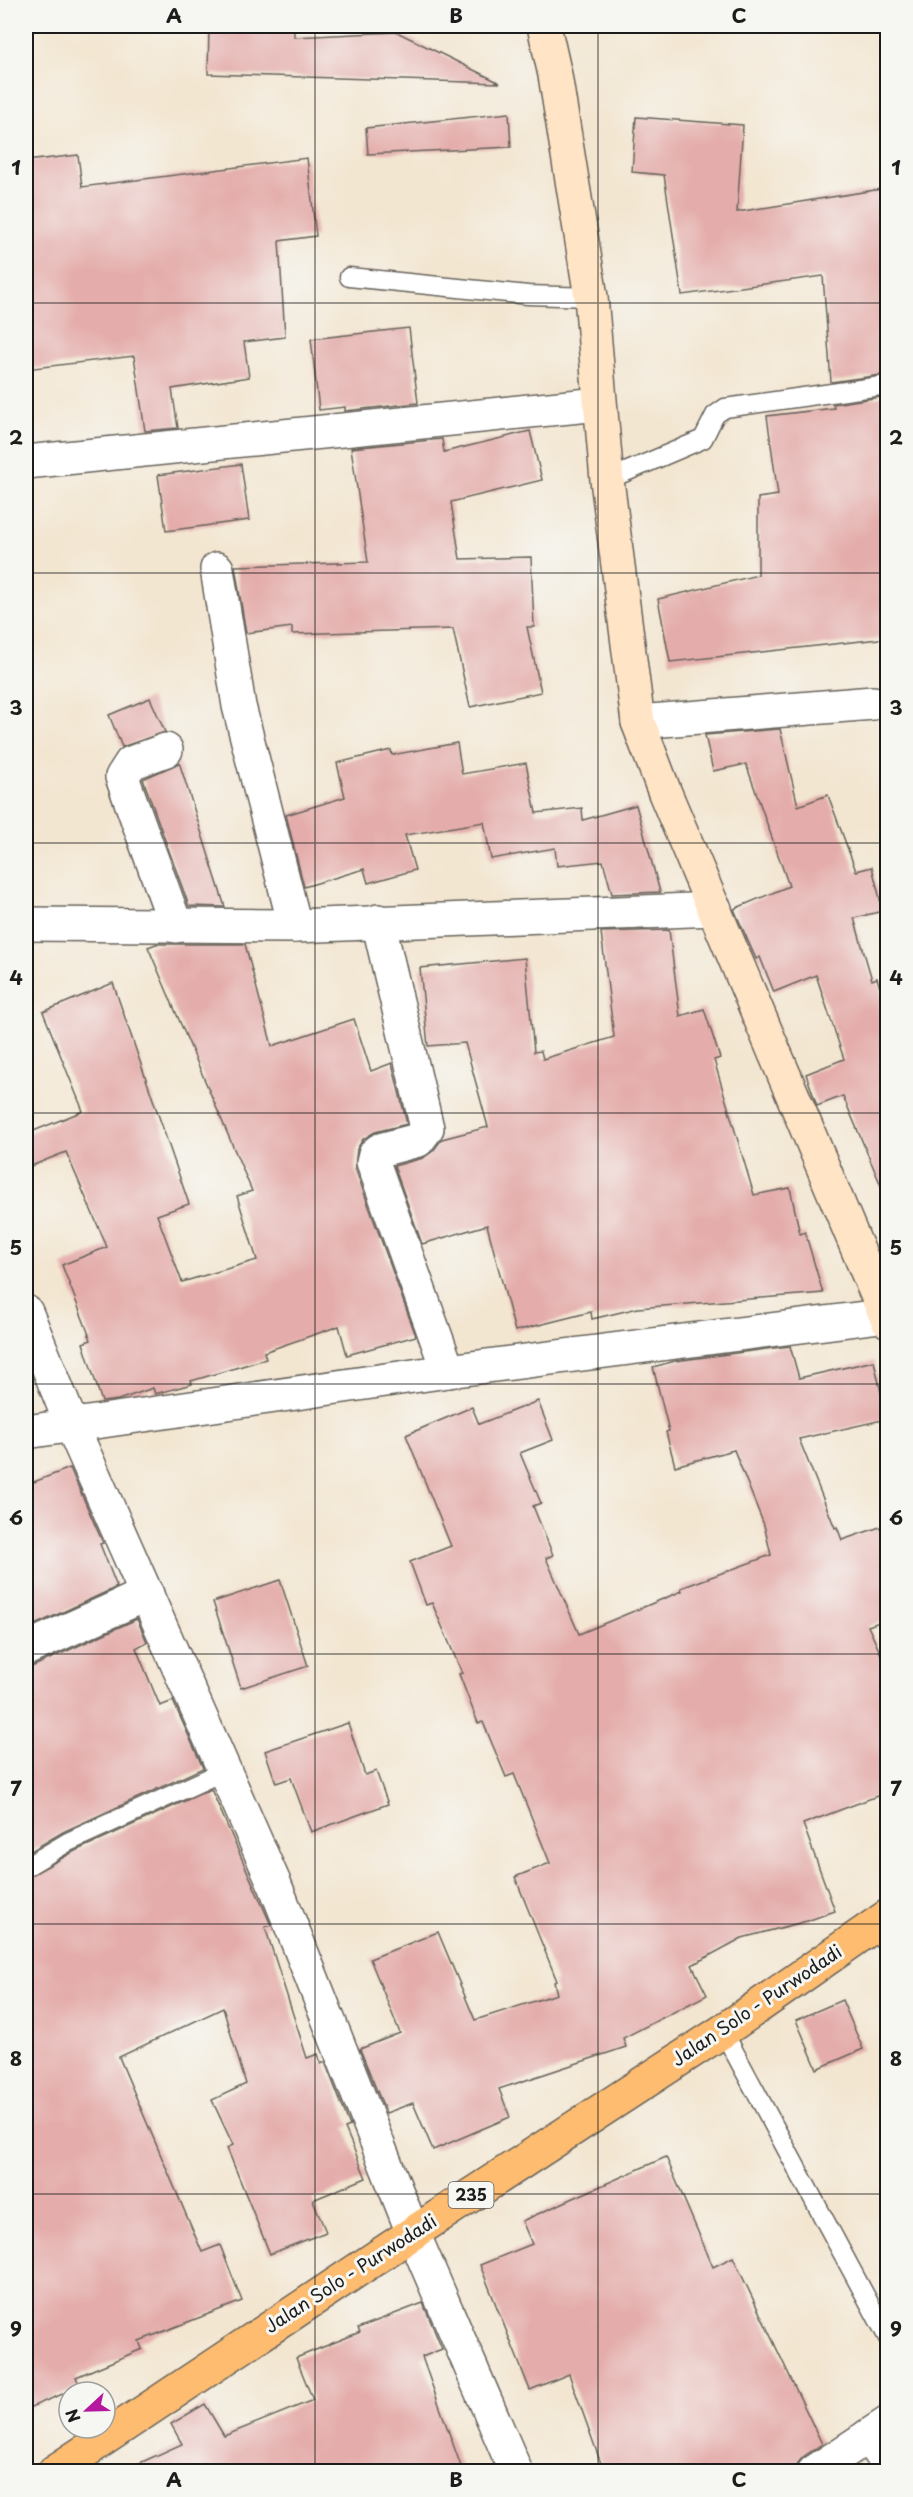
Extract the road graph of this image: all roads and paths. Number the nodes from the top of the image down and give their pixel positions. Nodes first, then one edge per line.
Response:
1 (544, 26) edge
2 (349, 278) dead end
3 (591, 297) junction
4 (888, 385) edge
5 (599, 404) junction
6 (26, 462) edge
7 (607, 480) junction
8 (217, 569) dead end
9 (873, 703) dead end
10 (638, 722) junction
11 (166, 750) dead end
12 (715, 909) junction
13 (378, 921) junction
14 (26, 924) edge
15 (176, 926) junction
16 (296, 926) junction
17 (26, 1312) edge
18 (887, 1317) edge
19 (448, 1371) junction
20 (72, 1426) junction
21 (26, 1432) edge
22 (147, 1594) junction
23 (26, 1649) edge
24 (224, 1771) junction
25 (26, 1867) edge
26 (888, 1916) edge
27 (723, 2031) junction
28 (413, 2233) junction
29 (888, 2338) edge
30 (878, 2429) edge
31 (888, 2466) edge
32 (54, 2472) edge
33 (516, 2472) edge
34 (814, 2472) edge

1 - 3 main road
2 - 3 lane
3 - 5 main road
4 - 7 lane
5 - 6 street
5 - 7 main road
7 - 10 main road
8 - 16 street
9 - 10 street
10 - 12 main road
11 - 15 street
12 - 13 street
12 - 18 main road
13 - 16 street
13 - 19 street
14 - 15 street
15 - 16 street
17 - 20 street
18 - 19 street
19 - 20 street
20 - 21 street
20 - 22 street
22 - 23 street
22 - 24 street
24 - 25 lane
24 - 28 street
26 - 27 main road, Jalan Solo - Purwodadi / 235
27 - 28 main road, Jalan Solo - Purwodadi / 235
27 - 29 lane
28 - 32 main road, Jalan Solo - Purwodadi / 235
28 - 33 street
30 - 31 street
30 - 34 street

